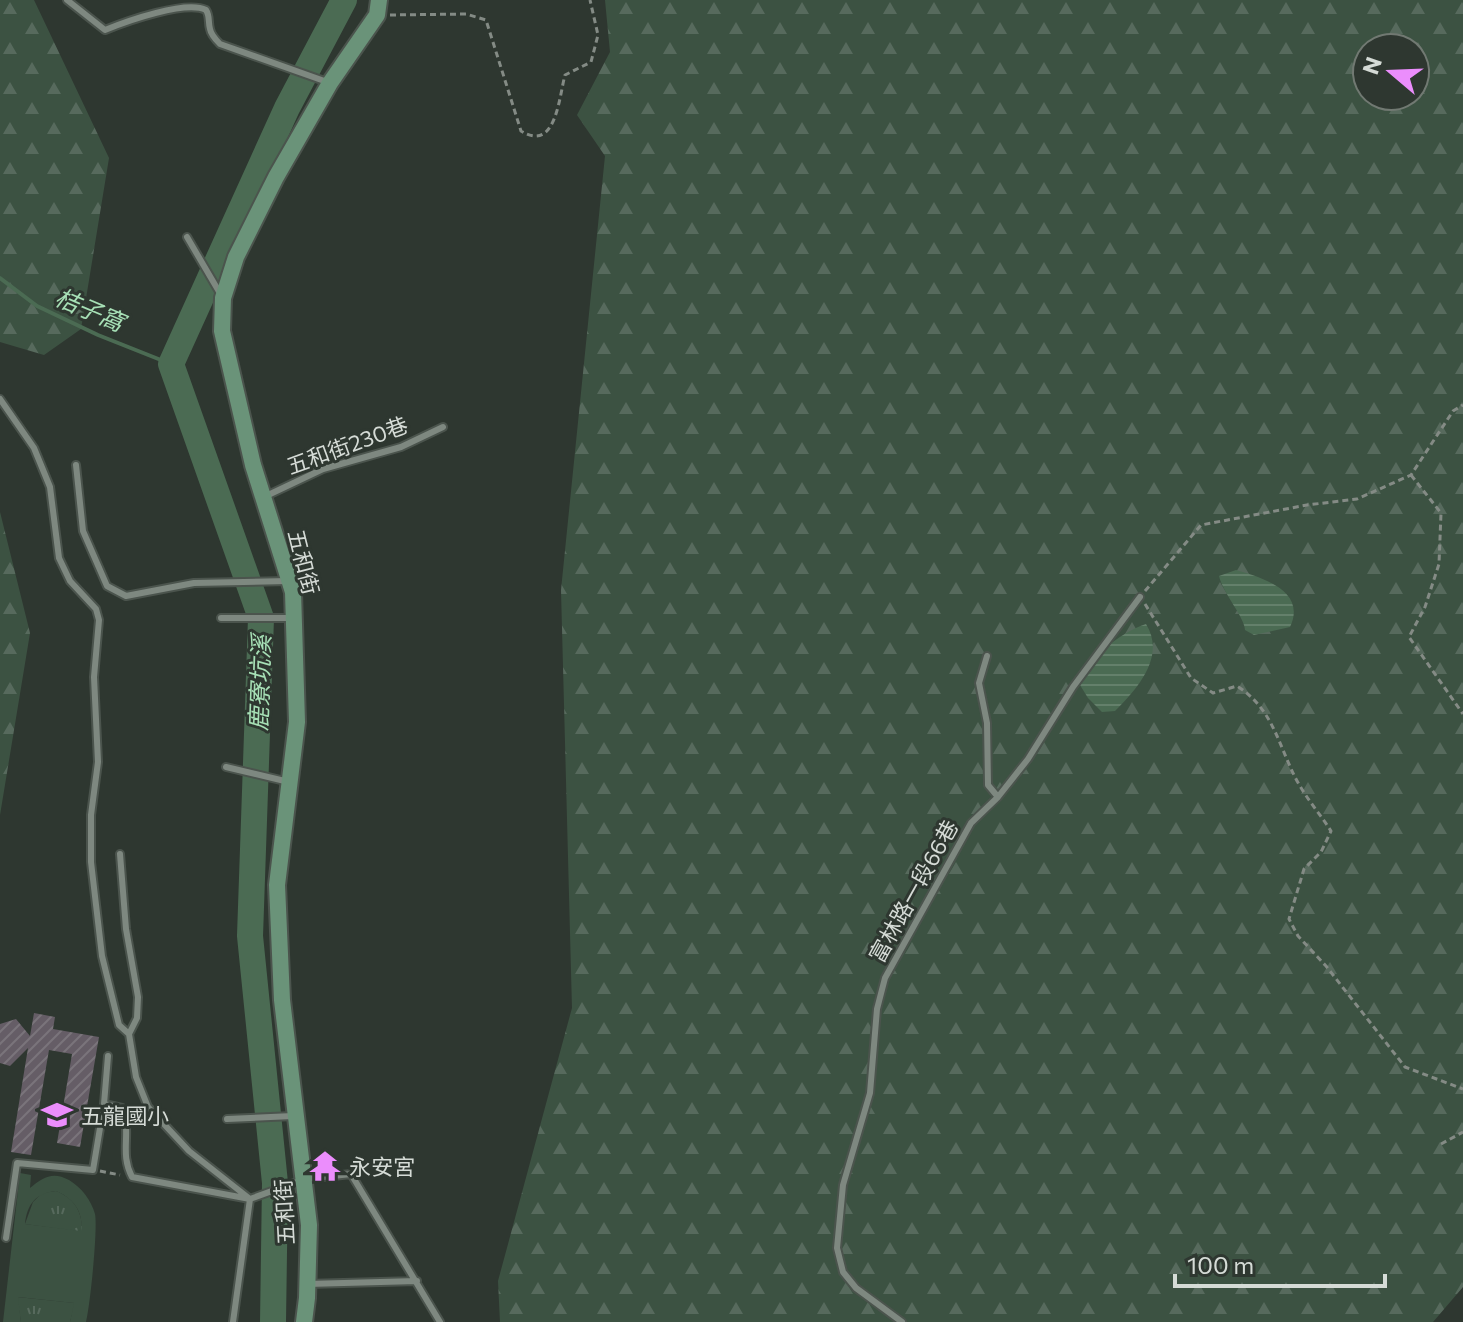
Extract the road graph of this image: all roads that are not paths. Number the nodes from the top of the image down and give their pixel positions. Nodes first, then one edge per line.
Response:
1 (67, 0) edge
2 (378, 7) edge
3 (330, 83) junction
4 (187, 237) dead end
5 (223, 298) junction
6 (0, 399) edge
7 (443, 427) dead end
8 (76, 465) dead end
9 (263, 497) junction
10 (288, 581) dead end
11 (1140, 597) road end
12 (221, 618) dead end
13 (294, 618) junction
14 (987, 656) dead end
15 (226, 767) dead end
16 (289, 782) junction
17 (998, 797) junction
18 (120, 854) dead end
19 (129, 1034) junction
20 (108, 1056) dead end
21 (104, 1104) junction
22 (297, 1116) junction
23 (227, 1119) dead end
24 (305, 1179) junction
25 (250, 1199) junction
26 (6, 1238) dead end
27 (417, 1281) junction
28 (307, 1284) junction
29 (233, 1322) edge
30 (304, 1322) edge
31 (440, 1322) edge
32 (902, 1322) edge

1 - 3 lane
2 - 3 street, 五和街
3 - 5 street, 五和街
4 - 5 lane
5 - 9 street, 五和街
6 - 19 lane
7 - 9 lane, 五和街230巷
8 - 10 lane
9 - 13 street, 五和街
11 - 17 lane, 富林路一段66巷
12 - 13 lane
13 - 16 street, 五和街
14 - 17 lane
15 - 16 lane
16 - 22 street, 五和街
17 - 32 lane, 富林路一段66巷
18 - 19 lane
19 - 25 lane
20 - 21 lane
21 - 25 lane
21 - 26 lane
22 - 23 lane
22 - 24 street, 五和街
24 - 25 lane
24 - 27 lane
24 - 28 street, 五和街
25 - 29 lane
27 - 28 lane
27 - 31 lane
28 - 30 street, 五和街

